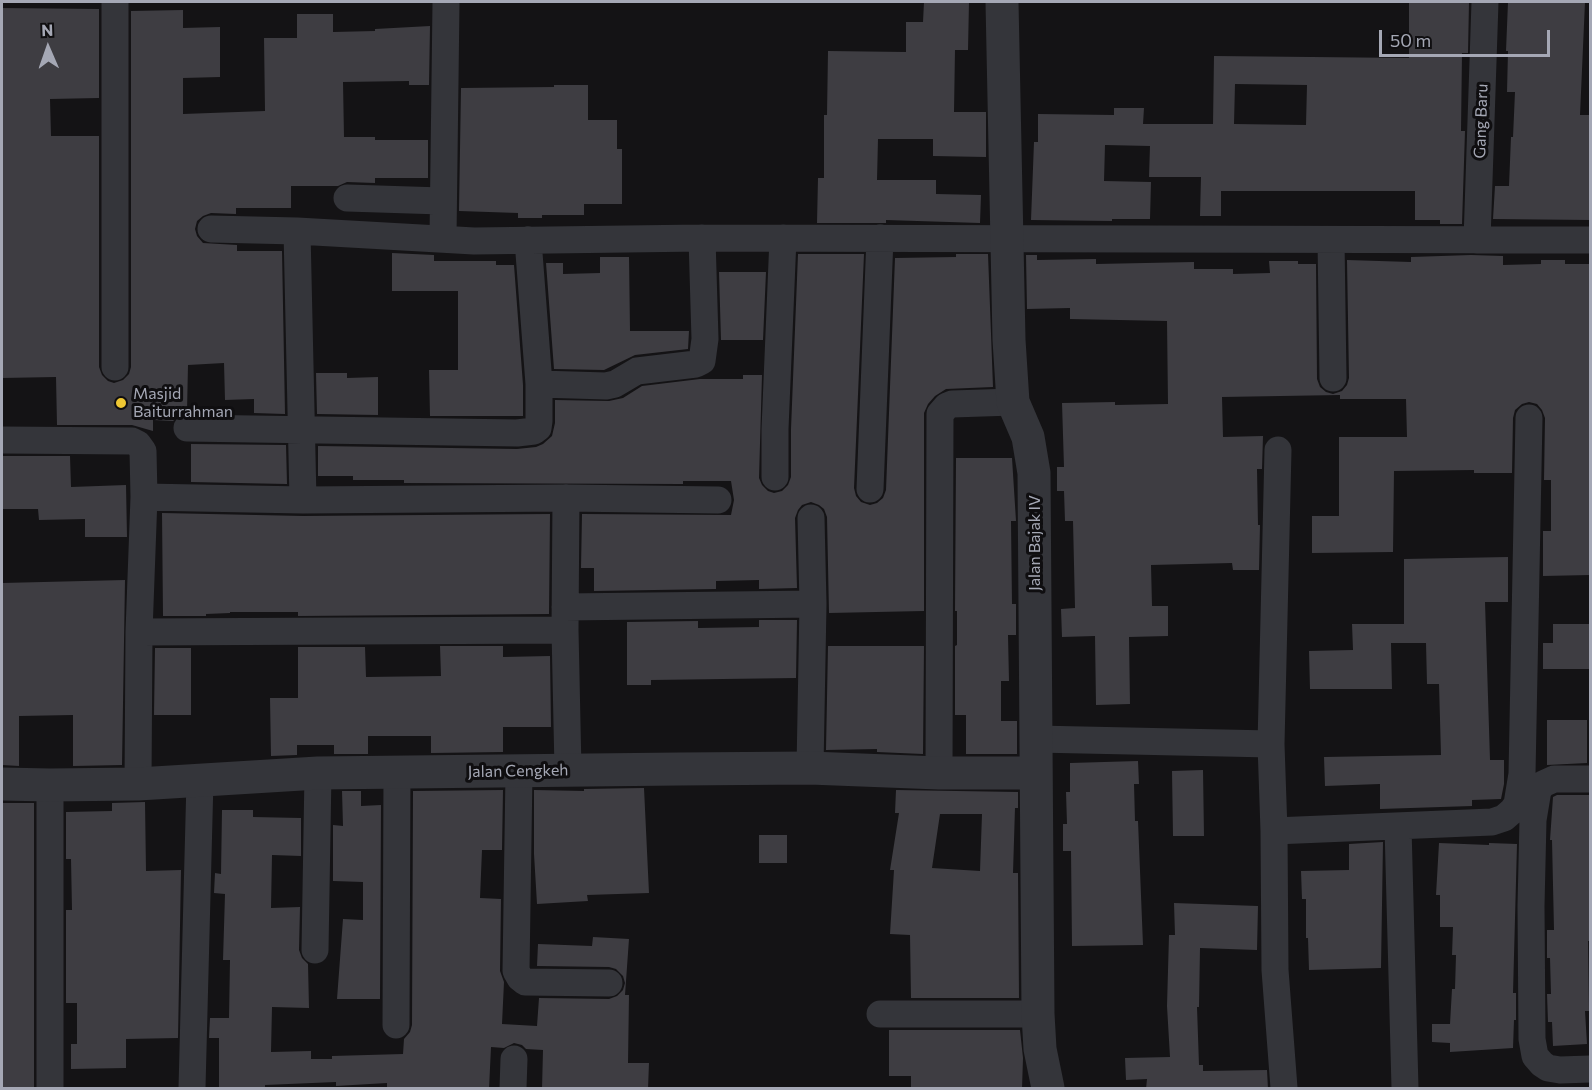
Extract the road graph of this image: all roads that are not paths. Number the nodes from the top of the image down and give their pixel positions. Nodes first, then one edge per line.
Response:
1 (115, 2) edge
2 (446, 2) edge
3 (1002, 2) edge
4 (1485, 2) edge
5 (347, 198) dead end
6 (442, 201) junction
7 (211, 229) dead end
8 (297, 231) junction
9 (443, 238) junction
10 (702, 238) junction
11 (783, 238) junction
12 (880, 238) junction
13 (1006, 238) junction
14 (528, 240) junction
15 (1331, 240) junction
16 (1477, 240) junction
17 (1590, 240) edge
18 (115, 367) dead end
19 (1333, 378) dead end
20 (539, 384) junction
21 (1013, 402) junction
22 (1529, 418) dead end
23 (187, 428) dead end
24 (303, 430) junction
25 (2, 440) edge
26 (1278, 450) dead end
27 (775, 477) dead end
28 (870, 489) dead end
29 (144, 497) junction
30 (566, 498) junction
31 (303, 500) junction
32 (718, 500) dead end
33 (811, 518) dead end
34 (813, 604) junction
35 (565, 619) junction
36 (139, 632) junction
37 (1036, 739) junction
38 (1271, 744) junction
39 (810, 768) junction
40 (568, 770) junction
41 (397, 772) junction
42 (519, 772) junction
43 (318, 773) junction
44 (939, 773) junction
45 (1036, 773) junction
46 (1590, 779) edge
47 (200, 780) junction
48 (2, 784) edge
49 (138, 784) junction
50 (51, 785) junction
51 (1398, 827) junction
52 (1275, 831) junction
53 (315, 950) dead end
54 (609, 983) dead end
55 (879, 1014) dead end
56 (1038, 1014) junction
57 (396, 1025) dead end
58 (514, 1059) dead end
59 (1590, 1069) edge
60 (51, 1089) edge
61 (192, 1089) edge
62 (513, 1089) edge
63 (1048, 1089) edge
64 (1284, 1089) edge
65 (1405, 1089) edge

1 - 18 street
2 - 6 street
3 - 13 street, Jalan Bajak IV
4 - 16 street, Gang Baru
5 - 6 street
6 - 9 street
7 - 8 street
8 - 9 street
8 - 24 street
9 - 14 street
10 - 11 street
10 - 14 street
10 - 20 street
11 - 12 street
11 - 27 street
12 - 13 street
12 - 28 street
13 - 15 street
13 - 21 street, Jalan Bajak IV
14 - 20 street
15 - 16 street
15 - 19 street
16 - 17 street
20 - 24 street
21 - 37 street, Jalan Bajak IV
21 - 44 street
22 - 51 street
23 - 24 street
24 - 31 street
25 - 29 street
26 - 38 street
29 - 31 street
29 - 36 street
30 - 31 street
30 - 32 street
30 - 35 street
33 - 34 street
34 - 35 street
34 - 39 street
35 - 36 street
35 - 40 street
36 - 49 street
37 - 38 street
37 - 45 street, Jalan Bajak IV
38 - 52 street
39 - 40 street, Jalan Cengkeh
39 - 44 street, Jalan Cengkeh
40 - 42 street, Jalan Cengkeh
41 - 42 street, Jalan Cengkeh
41 - 43 street, Jalan Cengkeh
41 - 57 street
42 - 54 street
43 - 47 street, Jalan Cengkeh
43 - 53 street
44 - 45 street, Jalan Cengkeh
45 - 56 street, Jalan Bajak IV
46 - 59 street
47 - 49 street, Jalan Cengkeh
47 - 61 street
48 - 50 street, Jalan Cengkeh
49 - 50 street, Jalan Cengkeh
50 - 60 street
51 - 52 street
51 - 65 street
52 - 64 street
55 - 56 street
56 - 63 street, Jalan Bajak IV
58 - 62 street

